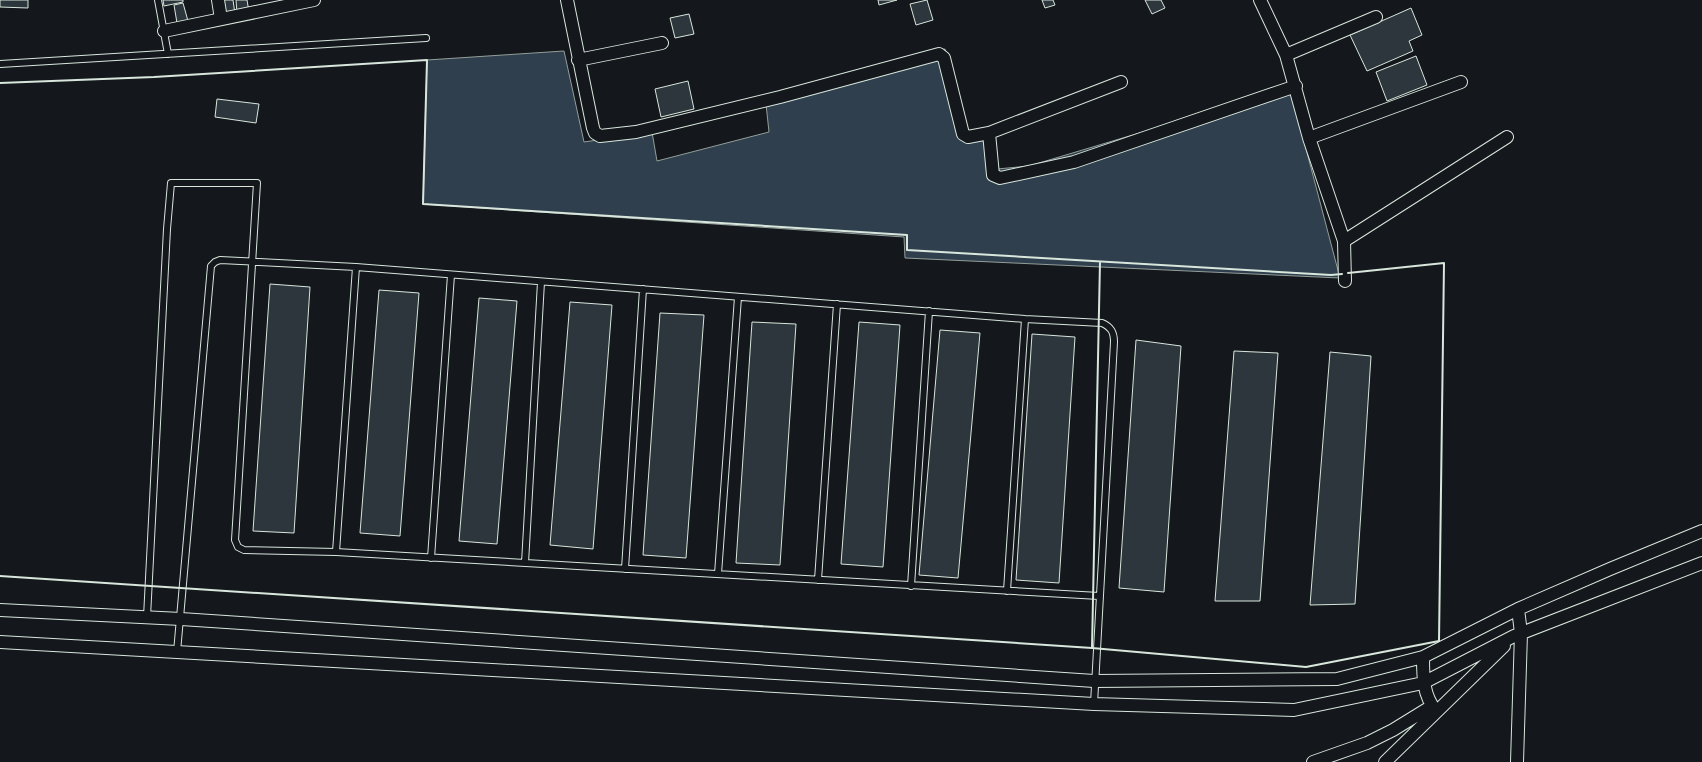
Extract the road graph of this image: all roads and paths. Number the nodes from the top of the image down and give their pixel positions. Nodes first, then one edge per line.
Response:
1 (158, 0) edge
2 (218, 0) edge
3 (314, 0) edge
4 (567, 0) edge
5 (1260, 0) edge
6 (1376, 17) dead end
7 (221, 19) junction
8 (164, 31) junction
9 (426, 38) dead end
10 (662, 43) dead end
11 (168, 54) junction
12 (1286, 55) junction
13 (578, 60) junction
14 (0, 64) edge
15 (1121, 82) dead end
16 (1460, 82) dead end
17 (1296, 86) junction
18 (989, 132) junction
19 (1507, 137) dead end
20 (1309, 138) junction
21 (1344, 241) junction
22 (252, 262) junction
23 (356, 267) junction
24 (451, 275) junction
25 (1345, 281) dead end
26 (541, 282) junction
27 (643, 290) junction
28 (738, 297) junction
29 (836, 304) junction
30 (929, 311) junction
31 (1024, 319) junction
32 (1702, 531) edge
33 (336, 552) junction
34 (432, 558) junction
35 (525, 563) junction
36 (1702, 563) edge
37 (625, 569) junction
38 (718, 574) junction
39 (818, 580) junction
40 (911, 586) junction
41 (1007, 591) junction
42 (1099, 596) junction
43 (1518, 609) junction
44 (0, 610) edge
45 (147, 618) junction
46 (181, 619) junction
47 (1517, 635) junction
48 (0, 642) edge
49 (177, 652) junction
50 (1423, 657) junction
51 (1094, 681) junction
52 (1423, 683) junction
53 (1094, 704) junction
54 (1434, 708) junction
55 (1313, 762) edge
56 (1385, 762) edge
57 (1517, 762) edge

1 - 8 lane
2 - 7 street
3 - 7 street
4 - 13 street
5 - 12 street
6 - 12 street
7 - 8 street
8 - 11 lane
9 - 11 lane
10 - 13 street
11 - 14 lane
12 - 17 street
13 - 18 street
15 - 18 street
16 - 20 street
17 - 18 street
17 - 20 street
19 - 21 street
20 - 21 street
21 - 25 street
22 - 23 lane
22 - 33 lane
22 - 45 lane
22 - 46 lane
23 - 24 lane
23 - 33 lane
24 - 26 lane
24 - 34 lane
26 - 27 lane
26 - 35 lane
27 - 28 lane
27 - 37 lane
28 - 29 lane
28 - 38 lane
29 - 30 lane
29 - 39 lane
30 - 31 lane
30 - 40 lane
31 - 41 lane
31 - 42 lane
32 - 43 street
33 - 34 lane
34 - 35 lane
35 - 37 lane
36 - 47 street
37 - 38 lane
38 - 39 lane
39 - 40 lane
40 - 41 lane
41 - 42 lane
42 - 51 lane
43 - 47 street
43 - 50 street
44 - 45 street
45 - 46 street
46 - 49 lane
46 - 51 street
47 - 52 street
47 - 54 street
47 - 57 street
48 - 49 street
49 - 53 street
50 - 51 street
50 - 52 street
51 - 53 lane
52 - 53 street
52 - 54 street
54 - 55 street
54 - 56 street

